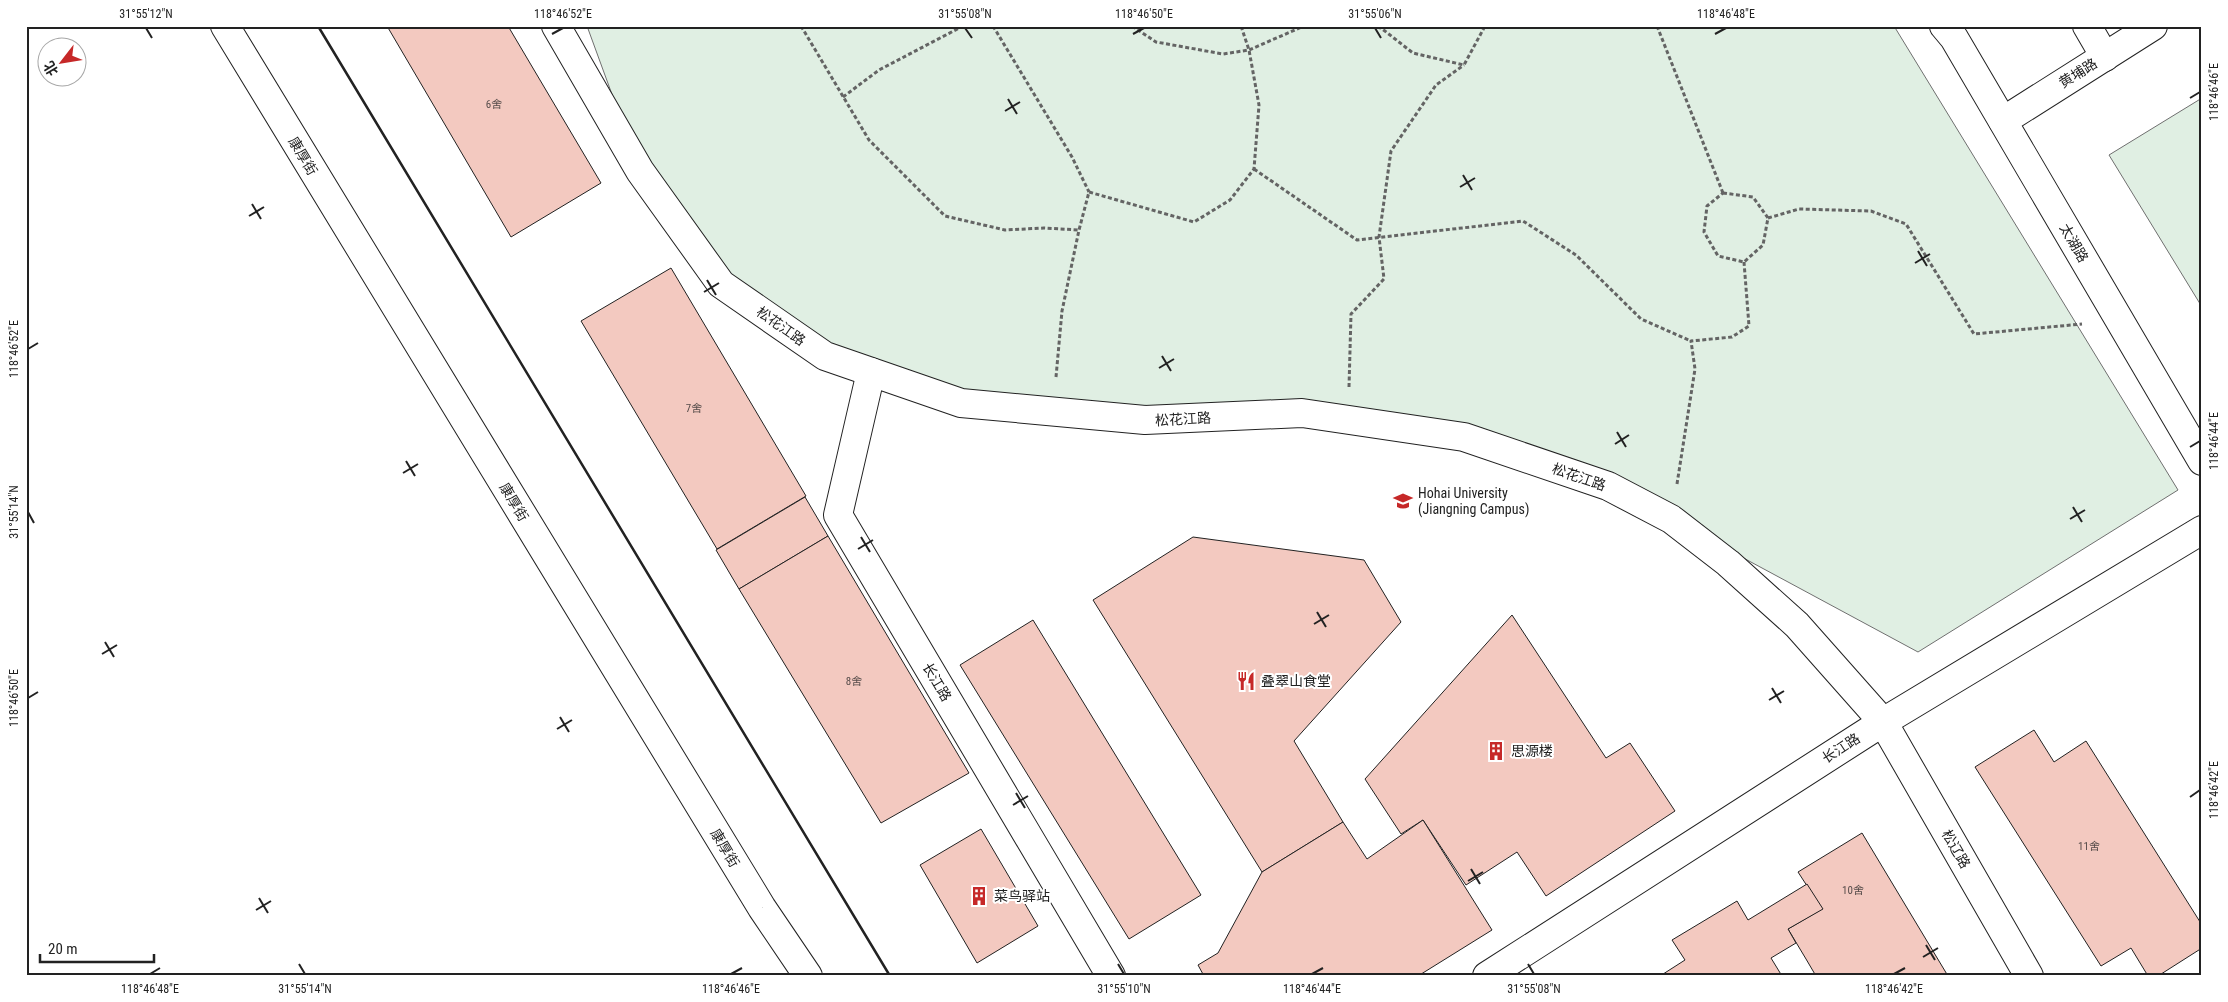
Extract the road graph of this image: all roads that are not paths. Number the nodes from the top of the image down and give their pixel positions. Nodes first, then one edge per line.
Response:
1 (225, 26) edge
2 (556, 26) edge
3 (1944, 26) edge
4 (2087, 26) edge
5 (2153, 26) edge
6 (2105, 57) junction
7 (2003, 120) junction
8 (871, 372) junction
9 (2202, 461) edge
10 (2202, 530) edge
11 (1883, 722) junction
12 (808, 976) edge
13 (1111, 976) edge
14 (1487, 976) edge
15 (2029, 976) edge

1 - 12 street, 康厚街
2 - 8 street, 松花江路
3 - 7 street, 太湖路
4 - 6 street
5 - 6 street, 黄埔路
6 - 7 street, 黄埔路
7 - 9 street, 太湖路
8 - 11 street, 松花江路
8 - 13 street, 长江路
10 - 11 street, 长江路
11 - 14 street, 长江路
11 - 15 street, 松辽路

